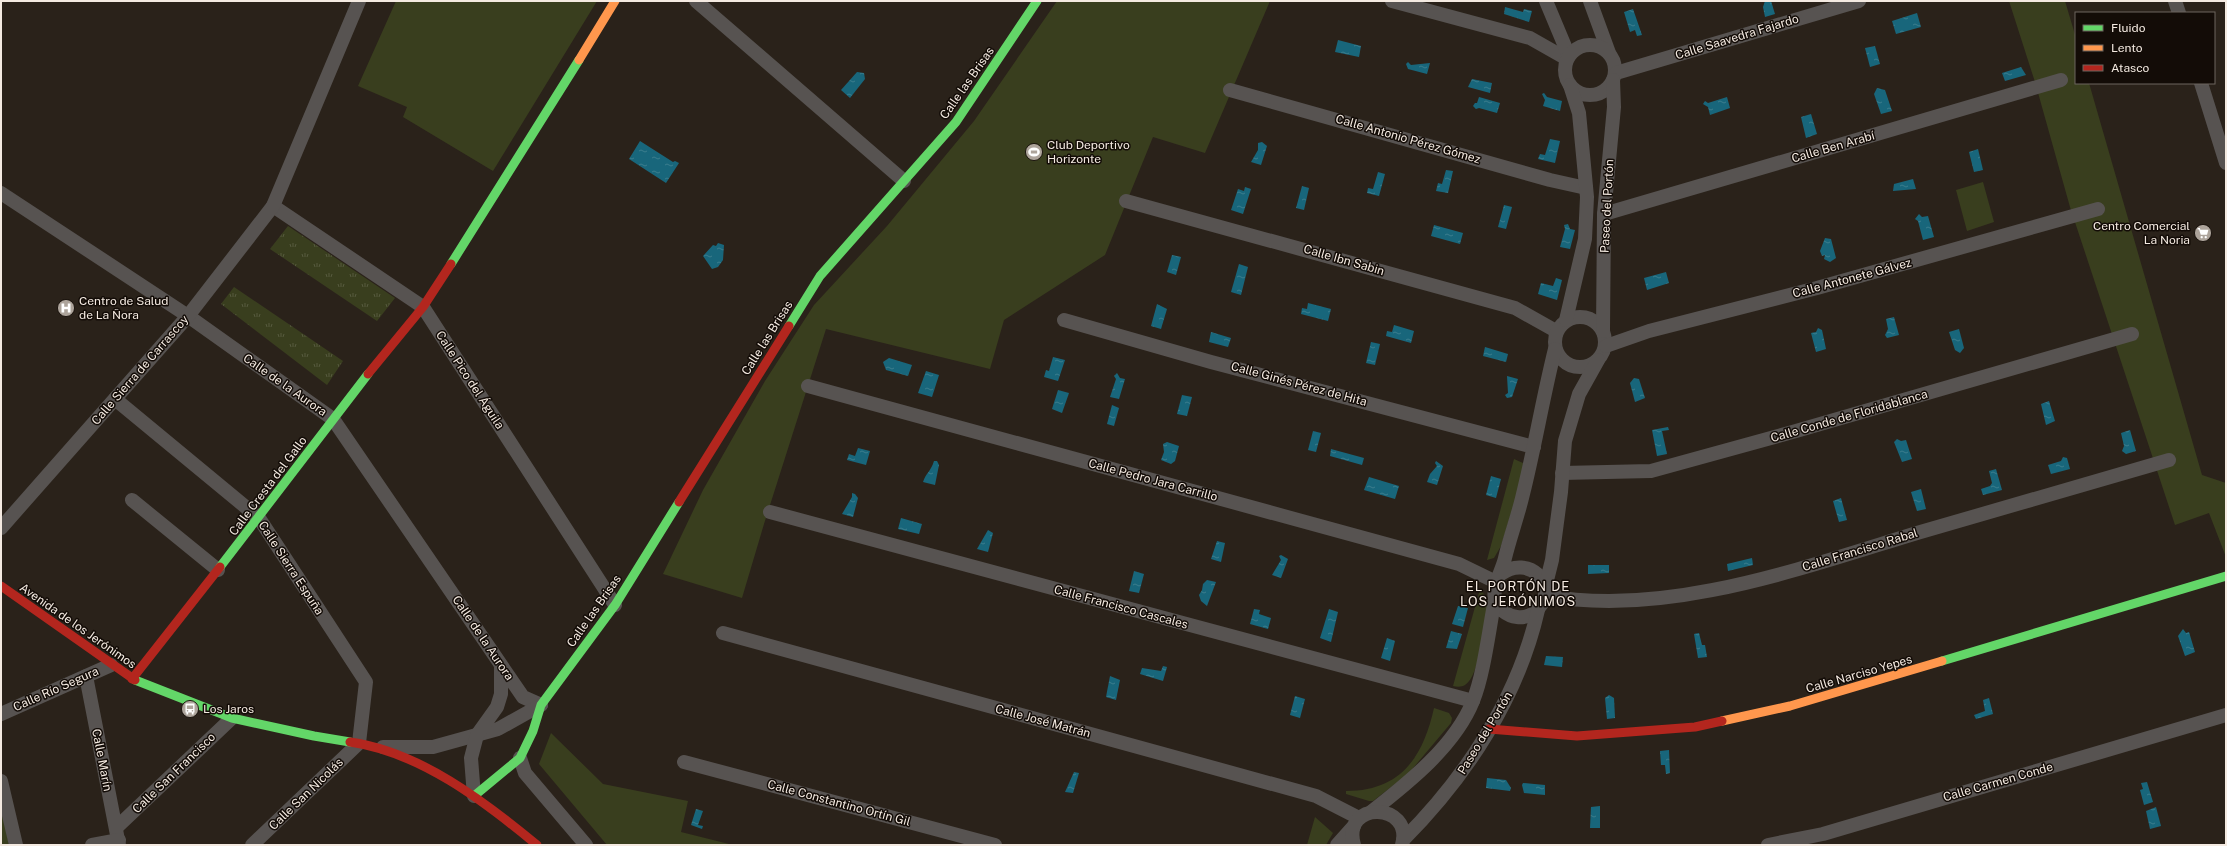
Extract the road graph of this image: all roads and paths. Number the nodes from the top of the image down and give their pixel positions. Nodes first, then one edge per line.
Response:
1 (359, 1) edge
2 (615, 1) edge
3 (696, 1) edge
4 (1037, 1) edge
5 (1392, 1) edge
6 (1546, 1) edge
7 (1590, 1) edge
8 (1859, 1) edge
9 (2175, 1) edge
10 (2179, 12) edge
11 (1609, 53) junction
12 (1568, 57) junction
13 (1614, 77) junction
14 (2061, 80) dead end
15 (2201, 84) edge
16 (1570, 85) junction
17 (1230, 90) dead end
18 (2226, 163) edge
19 (904, 181) junction
20 (1586, 188) junction
21 (1, 193) edge
22 (1126, 201) dead end
23 (273, 206) junction
24 (2098, 209) dead end
25 (1604, 214) junction
26 (423, 307) junction
27 (188, 316) junction
28 (1064, 320) dead end
29 (1566, 320) junction
30 (1556, 331) junction
31 (1603, 331) junction
32 (2132, 334) dead end
33 (1606, 346) junction
34 (1555, 349) junction
35 (1598, 360) junction
36 (808, 386) dead end
37 (115, 399) junction
38 (333, 419) junction
39 (1534, 447) junction
40 (2169, 460) dead end
41 (1562, 473) junction
42 (132, 500) dead end
43 (770, 512) dead end
44 (259, 518) junction
45 (1, 528) edge
46 (218, 570) junction
47 (2226, 576) edge
48 (1499, 578) junction
49 (1, 586) edge
50 (1545, 592) junction
51 (1495, 599) junction
52 (615, 605) junction
53 (1538, 610) junction
54 (723, 633) dead end
55 (111, 665) junction
56 (502, 666) junction
57 (86, 676) junction
58 (132, 679) junction
59 (1473, 701) junction
60 (542, 705) junction
61 (1, 714) edge
62 (2226, 715) edge
63 (232, 718) junction
64 (1489, 729) junction
65 (477, 735) junction
66 (359, 743) junction
67 (374, 747) junction
68 (520, 758) junction
69 (684, 762) dead end
70 (1, 782) edge
71 (474, 796) junction
72 (1362, 819) junction
73 (118, 838) edge
74 (1402, 843) edge
75 (16, 845) edge
76 (92, 845) edge
77 (252, 845) edge
78 (537, 845) edge
79 (586, 845) edge
80 (995, 845) edge
81 (1337, 845) edge
82 (1354, 845) edge
83 (1768, 845) edge

1 - 23 street, Calle Sierra de Carrascoy
2 - 26 street, Calle Cresta del Gallo
3 - 19 street
4 - 19 street, Calle las Brisas
5 - 12 street
6 - 12 street
7 - 11 street
8 - 13 street, Calle Saavedra Fajardo
9 - 10 street
11 - 12 street
11 - 13 street
12 - 16 street
13 - 16 street
13 - 25 street, Paseo del Portón
14 - 25 street, Calle Ben Arabí
15 - 18 street
16 - 20 street, Paseo del Portón
17 - 20 street, Calle Antonio Pérez Gómez
19 - 52 street, Calle las Brisas
20 - 29 street, Paseo del Portón
21 - 27 street, Calle de la Aurora
22 - 30 street, Calle Ibn Sabin
23 - 26 street, Calle Pico del Águila
23 - 27 street, Calle Sierra de Carrascoy
24 - 33 street, Calle Antonete Gálvez
25 - 31 street, Paseo del Portón
26 - 38 street, Calle Cresta del Gallo
26 - 52 street, Calle Pico del Águila
27 - 37 street, Calle Sierra de Carrascoy
27 - 38 street, Calle de la Aurora
28 - 39 street, Calle Ginés Pérez de Hita
29 - 30 street
29 - 31 street
30 - 34 street
31 - 33 street
32 - 41 street, Calle Conde de Floridablanca
33 - 35 street
34 - 35 street
34 - 39 street
35 - 41 street
36 - 48 street, Calle Pedro Jara Carrillo
37 - 44 street, Calle Sierra Espuña
37 - 45 street, Calle Sierra de Carrascoy
38 - 44 street, Calle Cresta del Gallo
38 - 56 street, Calle de la Aurora
39 - 48 street
40 - 50 street, Calle Francisco Rabal
41 - 50 street
42 - 46 street
43 - 59 street, Calle Francisco Cascales
44 - 46 street, Calle Cresta del Gallo
44 - 66 street, Calle Sierra Espuña
46 - 58 street, Calle Cresta del Gallo
47 - 64 street, Calle Narciso Yepes
48 - 50 street
48 - 51 street
49 - 55 street, Avenida de los Jerónimos
50 - 53 street
51 - 53 street
51 - 59 street
52 - 60 street, Calle las Brisas
53 - 64 street, Paseo del Portón
54 - 72 street, Calle José Matrán
55 - 57 street, Calle Río Segura
55 - 58 street, Avenida de los Jerónimos
56 - 60 street, Calle de la Aurora
56 - 65 street
57 - 61 street, Calle Río Segura
57 - 73 street, Calle Marín
58 - 63 street, Avenida de los Jerónimos
59 - 72 street
60 - 65 street
60 - 68 street, Calle las Brisas
62 - 83 street, Calle Carmen Conde
63 - 66 street, Avenida de los Jerónimos
63 - 73 street, Calle San Francisco
64 - 74 street, Paseo del Portón
65 - 67 street
65 - 71 street
66 - 67 street, Avenida de los Jerónimos
66 - 77 street, Calle San Nicolás
67 - 71 street, Avenida de los Jerónimos
68 - 71 street
68 - 79 street
69 - 80 street, Calle Constantino Ortín Gil
70 - 75 street
71 - 78 street, Avenida de los Jerónimos
72 - 74 street, Calle José Matrán
72 - 81 street
72 - 82 street
73 - 76 street

